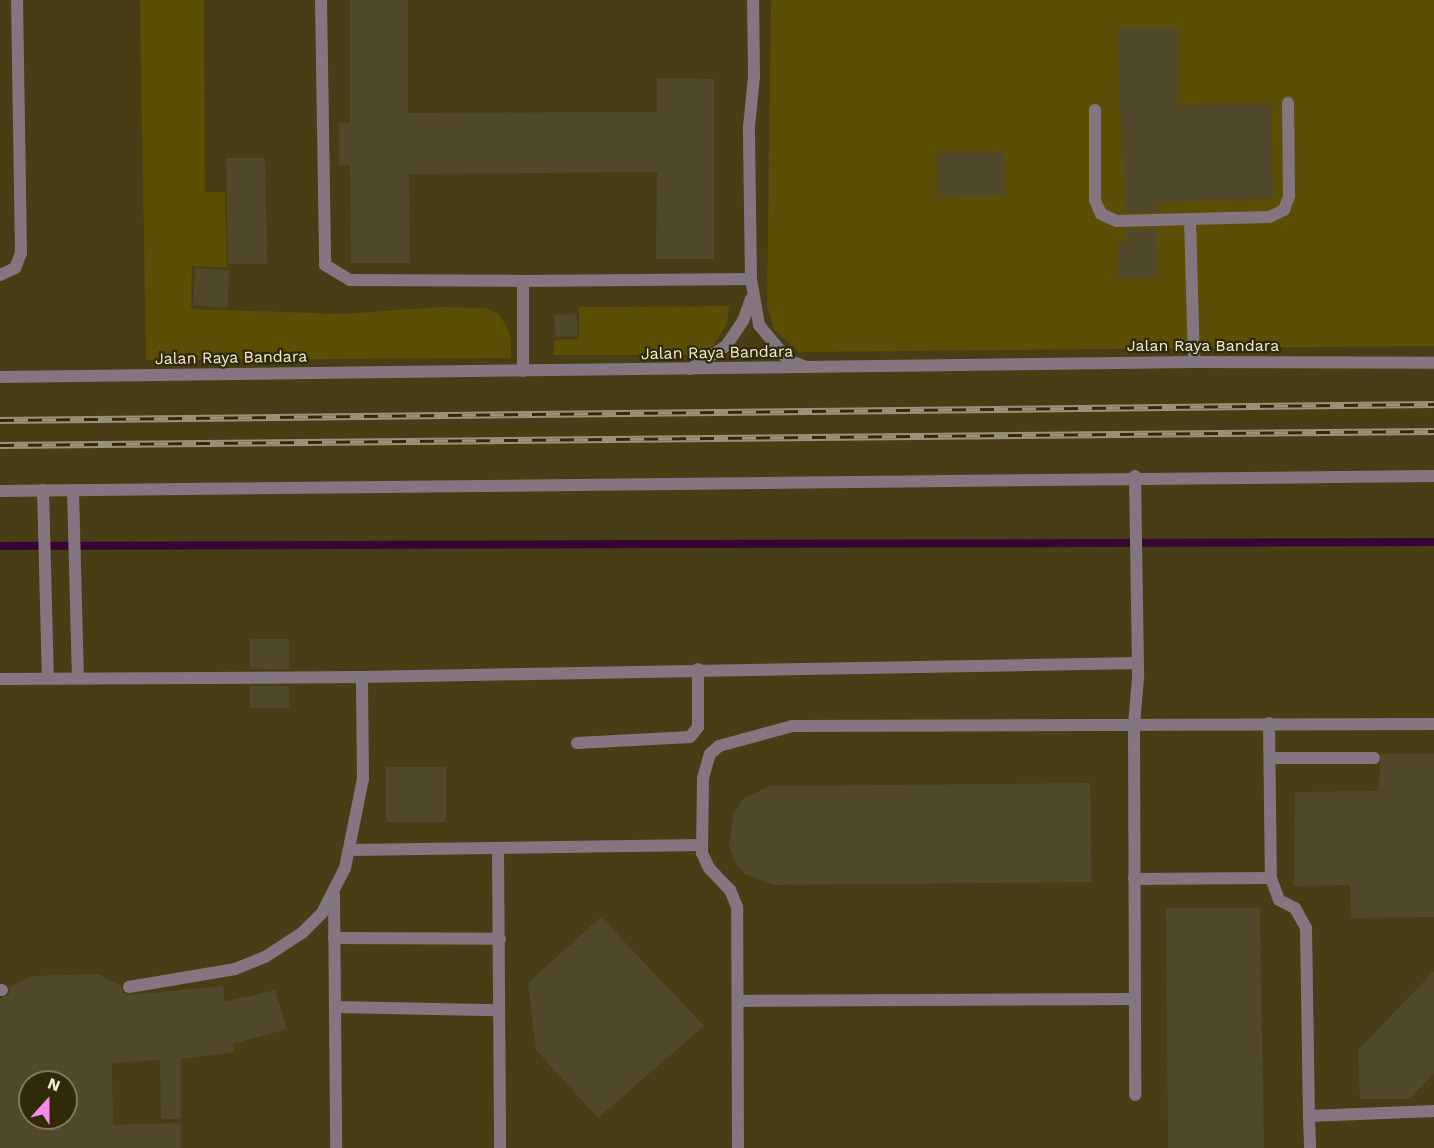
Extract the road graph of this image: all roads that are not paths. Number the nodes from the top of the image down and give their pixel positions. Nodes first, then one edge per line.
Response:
1 (17, 0) edge
2 (321, 0) edge
3 (753, 0) edge
4 (1288, 103) dead end
5 (1095, 110) dead end
6 (1190, 219) junction
7 (0, 275) edge
8 (751, 279) junction
9 (523, 281) junction
10 (751, 298) junction
11 (1194, 362) junction
12 (1434, 363) edge
13 (812, 369) junction
14 (688, 370) junction
15 (523, 372) junction
16 (0, 378) edge
17 (1135, 476) junction
18 (1434, 476) edge
19 (43, 490) junction
20 (73, 490) junction
21 (0, 491) edge
22 (1138, 663) junction
23 (698, 669) junction
24 (78, 676) junction
25 (48, 677) junction
26 (362, 677) junction
27 (0, 679) edge
28 (1269, 723) junction
29 (1434, 724) edge
30 (1134, 725) junction
31 (577, 743) dead end
32 (1374, 758) dead end
33 (1270, 759) junction
34 (702, 845) junction
35 (498, 848) junction
36 (349, 850) junction
37 (1271, 878) junction
38 (1134, 879) junction
39 (334, 891) junction
40 (334, 938) junction
41 (500, 939) junction
42 (129, 987) dead end
43 (1134, 999) junction
44 (738, 1001) junction
45 (335, 1007) junction
46 (498, 1010) junction
47 (1135, 1095) dead end
48 (1434, 1111) edge
49 (1309, 1116) junction
50 (336, 1148) edge
51 (500, 1148) edge
52 (738, 1148) edge
53 (1310, 1148) edge

1 - 7 street
2 - 9 street
3 - 8 street
4 - 6 street
5 - 6 street
6 - 11 street
8 - 9 street
8 - 10 street
9 - 15 street
10 - 13 street
10 - 14 street
11 - 12 street, Jalan Raya Bandara
11 - 13 street, Jalan Raya Bandara
13 - 14 street, Jalan Raya Bandara
14 - 15 street, Jalan Raya Bandara
15 - 16 street, Jalan Raya Bandara
17 - 18 street
17 - 20 street
17 - 22 street
19 - 20 street
19 - 21 street
19 - 25 street
20 - 24 street
22 - 23 street
22 - 30 street
23 - 26 street
23 - 31 street
24 - 25 street
24 - 26 street
25 - 27 street
26 - 36 street
28 - 29 street
28 - 30 street
28 - 33 street
30 - 34 street
30 - 38 street
32 - 33 street
33 - 37 street
34 - 35 street
34 - 44 street
35 - 36 street
35 - 41 street
36 - 39 street
37 - 38 street
37 - 49 street
38 - 43 street
39 - 40 street
39 - 42 street
40 - 41 street
40 - 45 street
41 - 46 street
43 - 44 street
43 - 47 street
44 - 52 street
45 - 46 street
45 - 50 street
46 - 51 street
48 - 49 street
49 - 53 street

